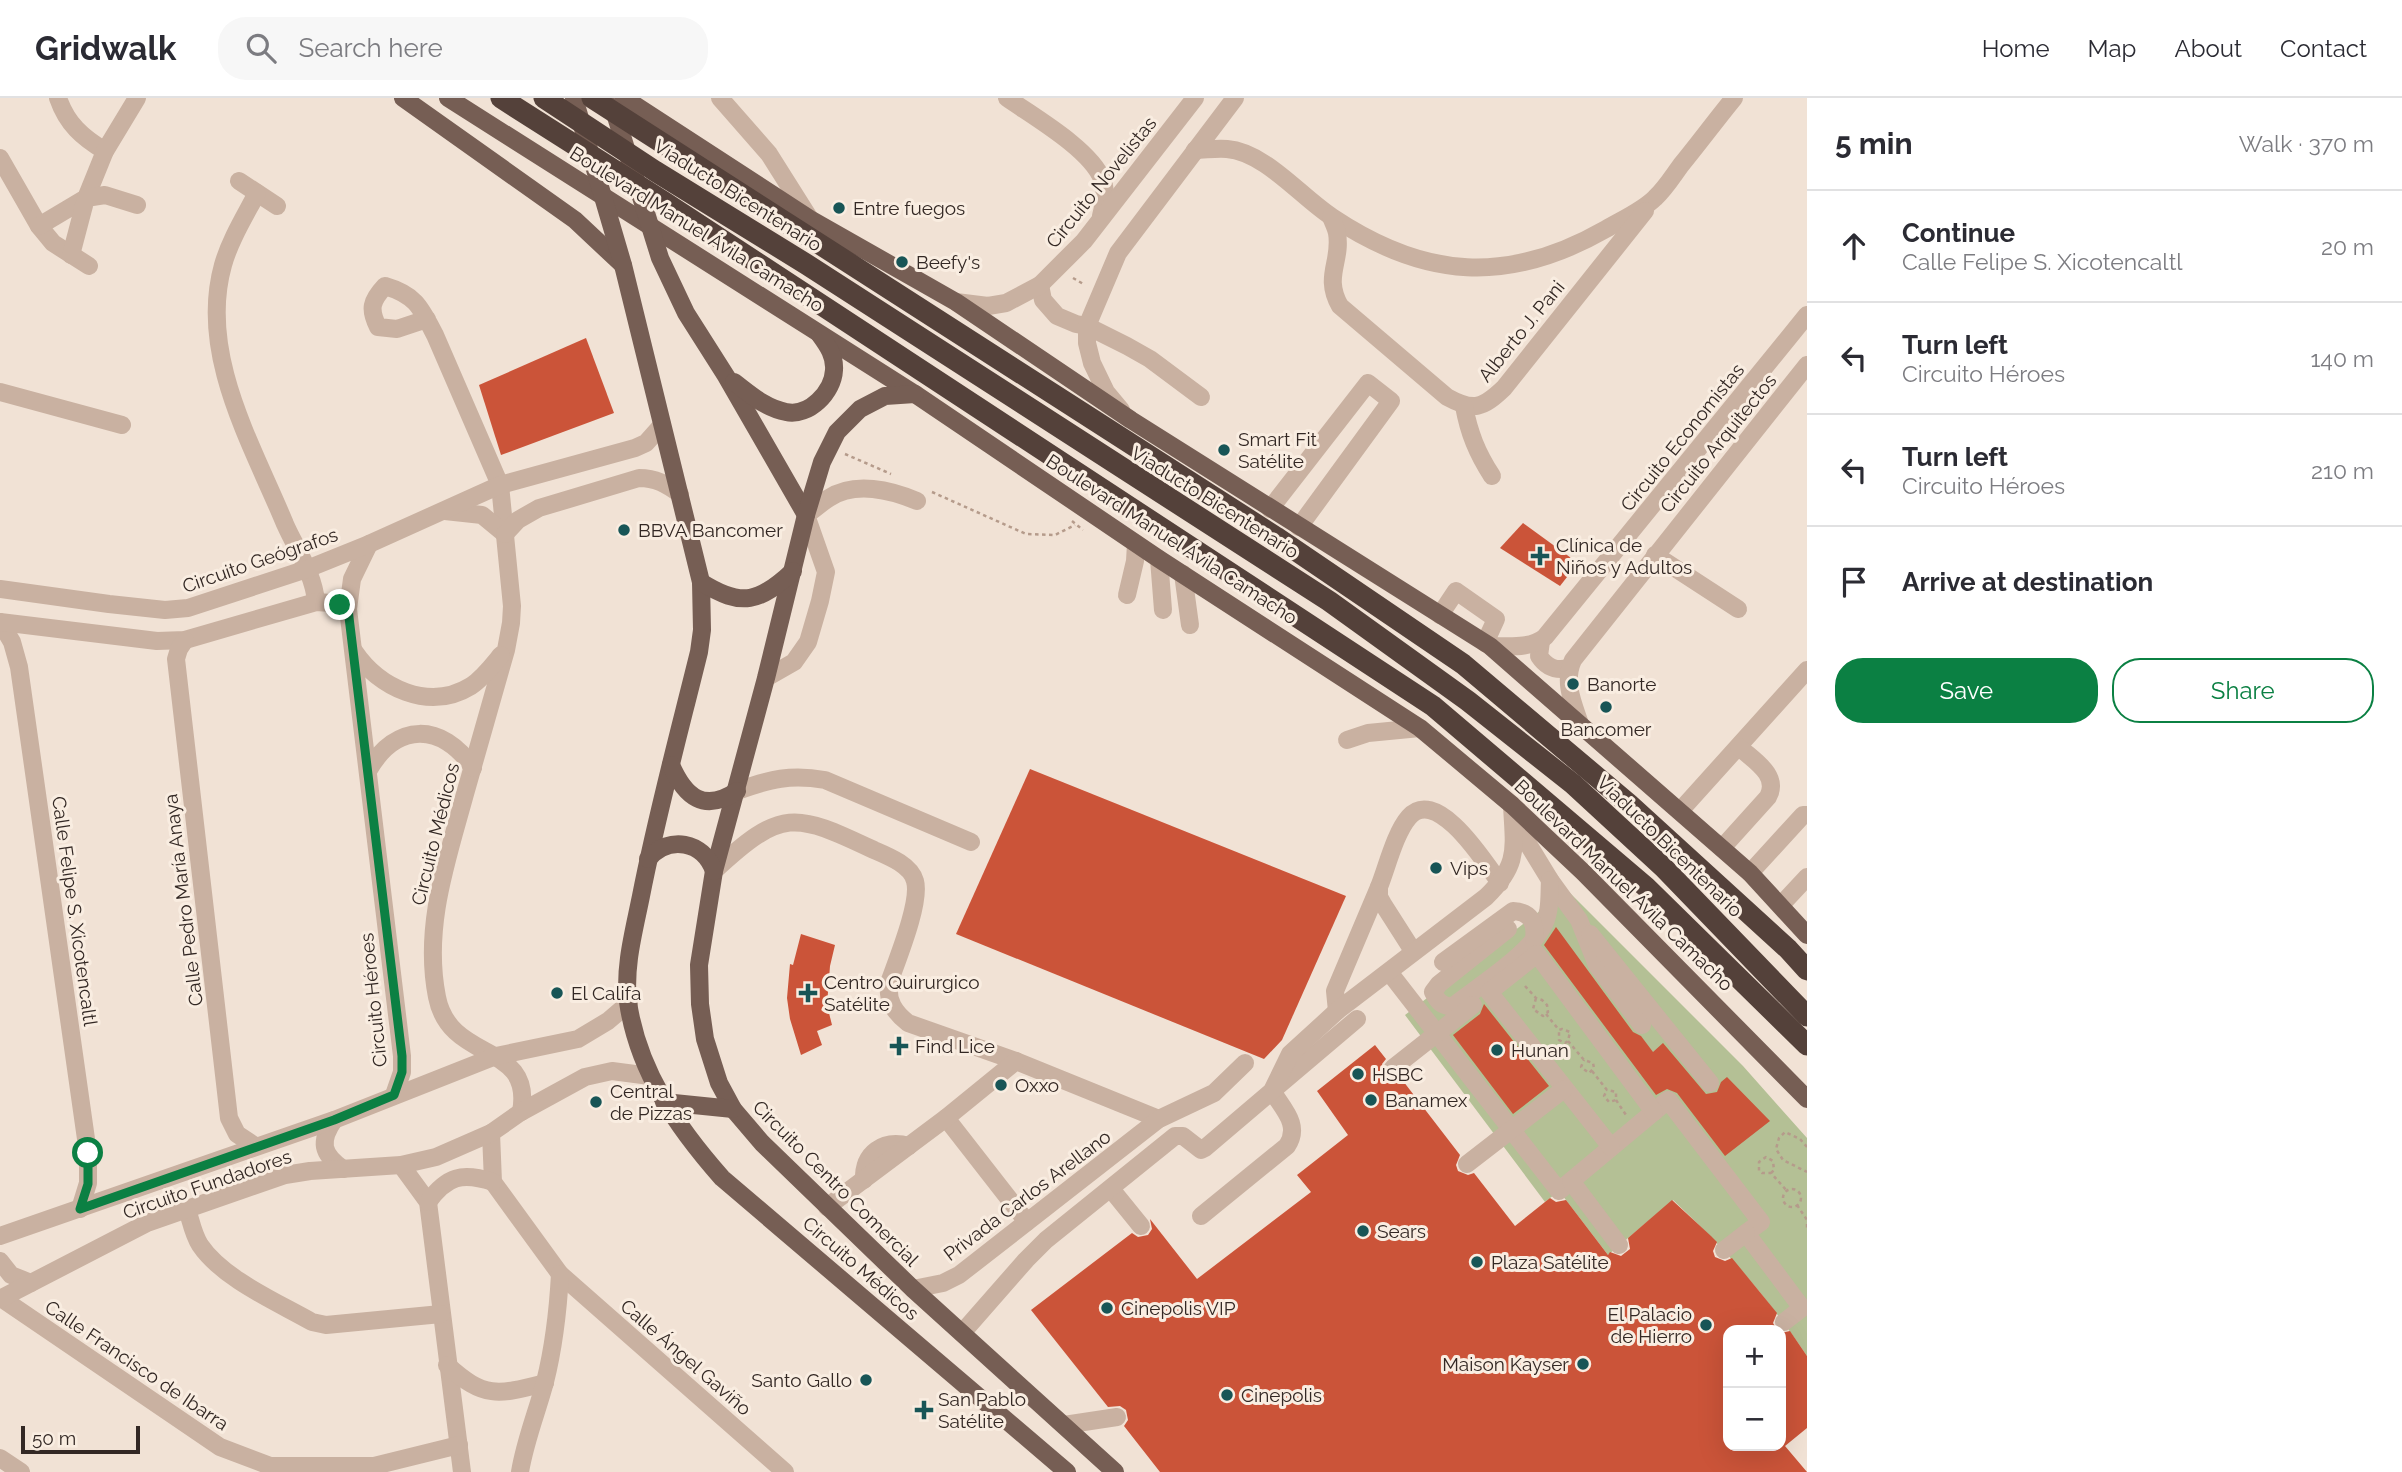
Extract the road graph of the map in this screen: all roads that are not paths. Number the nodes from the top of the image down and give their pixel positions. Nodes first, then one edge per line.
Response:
1 (58, 98) edge
2 (403, 98) edge
3 (448, 98) edge
4 (501, 98) edge
5 (544, 98) edge
6 (574, 98) edge
7 (592, 98) edge
8 (610, 98) edge
9 (624, 98) edge
10 (720, 98) edge
11 (1007, 98) edge
12 (1195, 98) edge
13 (1236, 98) edge
14 (1734, 98) edge
15 (130, 100) edge
16 (1195, 150) junction
17 (104, 151) junction
18 (0, 158) edge
19 (239, 181) dead end
20 (257, 194) junction
21 (86, 198) junction
22 (1654, 200) junction
23 (137, 205) dead end
24 (277, 206) dead end
25 (1101, 217) junction
26 (1331, 217) junction
27 (810, 219) junction
28 (38, 226) junction
29 (71, 255) junction
30 (623, 265) junction
31 (89, 266) dead end
32 (1040, 285) junction
33 (956, 302) junction
34 (1807, 316) edge
35 (427, 319) junction
36 (1087, 326) junction
37 (816, 330) junction
38 (1807, 365) edge
39 (726, 376) junction
40 (1, 393) edge
41 (915, 394) junction
42 (1201, 397) dead end
43 (1464, 406) junction
44 (1131, 420) junction
45 (121, 425) dead end
46 (662, 425) junction
47 (1492, 476) dead end
48 (500, 485) junction
49 (680, 494) junction
50 (922, 495) road end
51 (1270, 509) junction
52 (442, 511) junction
53 (806, 515) junction
54 (1298, 527) junction
55 (505, 534) junction
56 (369, 544) junction
57 (1136, 544) junction
58 (1655, 555) junction
59 (1159, 559) junction
60 (307, 569) junction
61 (794, 570) junction
62 (1182, 575) junction
63 (701, 582) junction
64 (0, 589) edge
65 (1126, 595) dead end
66 (316, 602) junction
67 (348, 609) junction
68 (1738, 609) dead end
69 (1163, 610) dead end
70 (1440, 615) junction
71 (0, 622) edge
72 (1190, 625) dead end
73 (185, 640) junction
74 (1541, 641) junction
75 (1488, 644) junction
76 (353, 649) junction
77 (506, 650) junction
78 (1570, 668) junction
79 (1806, 674) edge
80 (766, 678) junction
81 (1580, 724) junction
82 (1420, 728) junction
83 (1347, 740) dead end
84 (1739, 747) junction
85 (671, 765) junction
86 (473, 768) junction
87 (368, 771) junction
88 (737, 791) junction
89 (1512, 811) junction
90 (1680, 811) junction
91 (1807, 815) edge
92 (971, 842) dead end
93 (1722, 848) junction
94 (648, 859) junction
95 (715, 871) junction
96 (1750, 873) junction
97 (1807, 877) edge
98 (1550, 880) junction
99 (1500, 883) junction
100 (1379, 887) junction
101 (1781, 905) junction
102 (1580, 920) junction
103 (1508, 929) dead end
104 (1807, 935) edge
105 (1533, 946) junction
106 (1413, 951) junction
107 (1443, 962) dead end
108 (1807, 970) edge
109 (1389, 972) junction
110 (1486, 988) junction
111 (629, 1003) junction
112 (1338, 1011) junction
113 (1807, 1016) edge
114 (1357, 1019) dead end
115 (1642, 1025) dead end
116 (1436, 1034) junction
117 (1802, 1040) edge
118 (496, 1056) junction
119 (1807, 1057) edge
120 (1016, 1062) junction
121 (1245, 1063) dead end
122 (1393, 1068) dead end
123 (650, 1076) junction
124 (1710, 1083) dead end
125 (1564, 1089) junction
126 (1272, 1091) junction
127 (394, 1095) junction
128 (1807, 1099) edge
129 (664, 1102) junction
130 (733, 1109) junction
131 (521, 1112) junction
132 (1654, 1112) junction
133 (946, 1118) junction
134 (1159, 1119) junction
135 (334, 1120) junction
136 (1511, 1130) junction
137 (491, 1133) junction
138 (255, 1146) junction
139 (1611, 1147) junction
140 (1467, 1164) dead end
141 (401, 1165) junction
142 (344, 1169) junction
143 (1571, 1181) junction
144 (493, 1182) junction
145 (1111, 1189) junction
146 (428, 1202) junction
147 (827, 1207) junction
148 (80, 1209) junction
149 (187, 1209) junction
150 (1201, 1216) dead end
151 (1027, 1222) junction
152 (1141, 1226) dead end
153 (1746, 1233) junction
154 (1, 1238) edge
155 (1619, 1245) dead end
156 (1724, 1250) dead end
157 (0, 1261) edge
158 (560, 1274) junction
159 (31, 1283) junction
160 (913, 1289) junction
161 (0, 1299) edge
162 (442, 1314) junction
163 (1784, 1322) dead end
164 (962, 1333) junction
165 (447, 1364) junction
166 (545, 1383) junction
167 (1117, 1417) dead end
168 (1064, 1425) junction
169 (458, 1446) junction
170 (0, 1458) edge
171 (21, 1472) edge
172 (462, 1472) edge
173 (520, 1472) edge
174 (785, 1472) edge
175 (1067, 1472) edge
176 (1115, 1472) edge

1 - 17 street
2 - 30 main road
3 - 37 main road, Boulevard Manuel Ávila Camacho
4 - 117 highway, Boulevard Manuel Ávila Camacho
5 - 113 highway, Viaducto Bicentenario
6 - 30 main road, Circuito Médicos
7 - 108 highway
8 - 39 main road
9 - 27 main road
10 - 27 street
11 - 25 street
12 - 25 street, Circuito Novelistas
13 - 16 street
14 - 22 street, Alberto J. Pani
15 - 17 street
16 - 26 street
16 - 36 street
17 - 21 street
18 - 28 street
19 - 20 street
20 - 24 street
20 - 60 street
21 - 23 street
21 - 28 street
21 - 29 street
22 - 26 street
22 - 43 street, Alberto J. Pani
25 - 32 street, Circuito Novelistas
26 - 43 street
27 - 33 main road
28 - 29 street
29 - 31 street
30 - 46 main road, Circuito Médicos
32 - 33 street, Circuito Novelistas
32 - 36 street
33 - 44 main road
34 - 74 street, Circuito Economistas
35 - 35 street, Circuito Médicos
35 - 48 street, Circuito Médicos
36 - 42 street
36 - 44 street
37 - 39 main road
37 - 41 main road, Boulevard Manuel Ávila Camacho
38 - 58 street, Circuito Arquitectos
39 - 53 main road
40 - 45 street
41 - 53 main road, Circuito Centro Comercial
41 - 57 main road, Boulevard Manuel Ávila Camacho
43 - 47 street
44 - 51 main road
46 - 48 street, Circuito Geógrafos
46 - 49 main road, Circuito Médicos
48 - 52 street, Circuito Geógrafos
48 - 55 street, Circuito Médicos
49 - 55 street
49 - 63 main road, Circuito Médicos
50 - 53 street
51 - 54 main road
51 - 54 street
52 - 55 street
52 - 56 street, Circuito Geógrafos
53 - 61 main road, Circuito Centro Comercial
53 - 80 street
54 - 70 main road
55 - 77 street, Circuito Médicos
56 - 60 street, Circuito Geógrafos
56 - 67 street, Circuito Héroes
57 - 59 main road, Boulevard Manuel Ávila Camacho
57 - 65 street
58 - 68 street
58 - 78 street, Circuito Arquitectos
59 - 62 main road, Boulevard Manuel Ávila Camacho
59 - 69 street
60 - 64 street, Circuito Geógrafos
60 - 66 street
61 - 63 main road
61 - 80 main road, Circuito Centro Comercial
62 - 72 street
62 - 82 main road, Boulevard Manuel Ávila Camacho
63 - 85 main road, Circuito Médicos
66 - 67 street
66 - 73 street
67 - 76 street, Circuito Héroes
70 - 75 main road
70 - 75 street
71 - 73 street
71 - 148 street, Calle Felipe S. Xicotencaltl
73 - 138 street, Calle Pedro María Anaya
74 - 75 street
74 - 78 street
75 - 81 main road
76 - 77 street
76 - 87 street, Circuito Héroes
77 - 86 street, Circuito Médicos
78 - 81 street
79 - 84 street
80 - 88 main road, Circuito Centro Comercial
81 - 90 main road
82 - 83 street
82 - 89 main road, Boulevard Manuel Ávila Camacho
84 - 90 street
84 - 93 street
85 - 88 main road
85 - 94 main road, Circuito Médicos
86 - 87 street
86 - 118 street, Circuito Médicos
87 - 127 street, Circuito Héroes
88 - 92 street
88 - 95 main road, Circuito Centro Comercial
89 - 98 street
89 - 99 street
89 - 128 main road, Boulevard Manuel Ávila Camacho
90 - 93 main road
91 - 96 street
93 - 96 main road
94 - 95 main road
94 - 111 main road, Circuito Médicos
95 - 120 street
95 - 130 main road, Circuito Centro Comercial
96 - 101 main road
97 - 101 street
98 - 102 street
98 - 105 street
99 - 100 street
99 - 106 street
100 - 106 street
100 - 112 street
101 - 104 main road
102 - 115 street
102 - 124 street
103 - 110 street
105 - 107 street
105 - 110 street
105 - 110 street
105 - 132 street
106 - 109 street
109 - 112 street
109 - 116 street
110 - 116 street
110 - 125 street
111 - 118 street
111 - 123 main road, Circuito Médicos
112 - 126 street
114 - 126 street
116 - 122 street
116 - 136 street
117 - 119 highway, Boulevard Manuel Ávila Camacho
118 - 127 street
118 - 131 street, Circuito Médicos
120 - 133 street
120 - 134 street
121 - 134 street, Privada Carlos Arellano
123 - 129 main road, Circuito Médicos
123 - 131 street
125 - 136 street
125 - 139 street
126 - 145 street
126 - 150 street
127 - 135 street
129 - 130 main road
129 - 175 main road, Circuito Médicos
130 - 147 main road, Circuito Centro Comercial
131 - 137 street
132 - 139 street
132 - 153 street
133 - 147 street
133 - 151 street
134 - 151 street, Privada Carlos Arellano
135 - 138 street
135 - 142 street
136 - 140 street
136 - 143 street
137 - 141 street, Circuito Fundadores
137 - 144 street
138 - 148 street
139 - 143 street
141 - 142 street, Circuito Fundadores
141 - 146 street
142 - 149 street, Circuito Fundadores
143 - 155 street
144 - 146 street
144 - 158 street
145 - 152 street
145 - 164 street
146 - 162 street
147 - 160 main road, Circuito Centro Comercial
148 - 154 street
149 - 159 street, Circuito Fundadores
149 - 162 street
151 - 160 street, Privada Carlos Arellano
153 - 156 street
153 - 163 street
157 - 159 street
158 - 166 street
158 - 174 street, Calle Ángel Gaviño
159 - 161 street, Circuito Fundadores
160 - 164 main road, Circuito Centro Comercial
161 - 169 street, Calle Francisco de Ibarra
162 - 165 street
164 - 168 main road, Circuito Centro Comercial
165 - 166 street
165 - 169 street
166 - 173 street
167 - 168 street
168 - 176 main road, Circuito Centro Comercial
169 - 172 street
170 - 171 street

